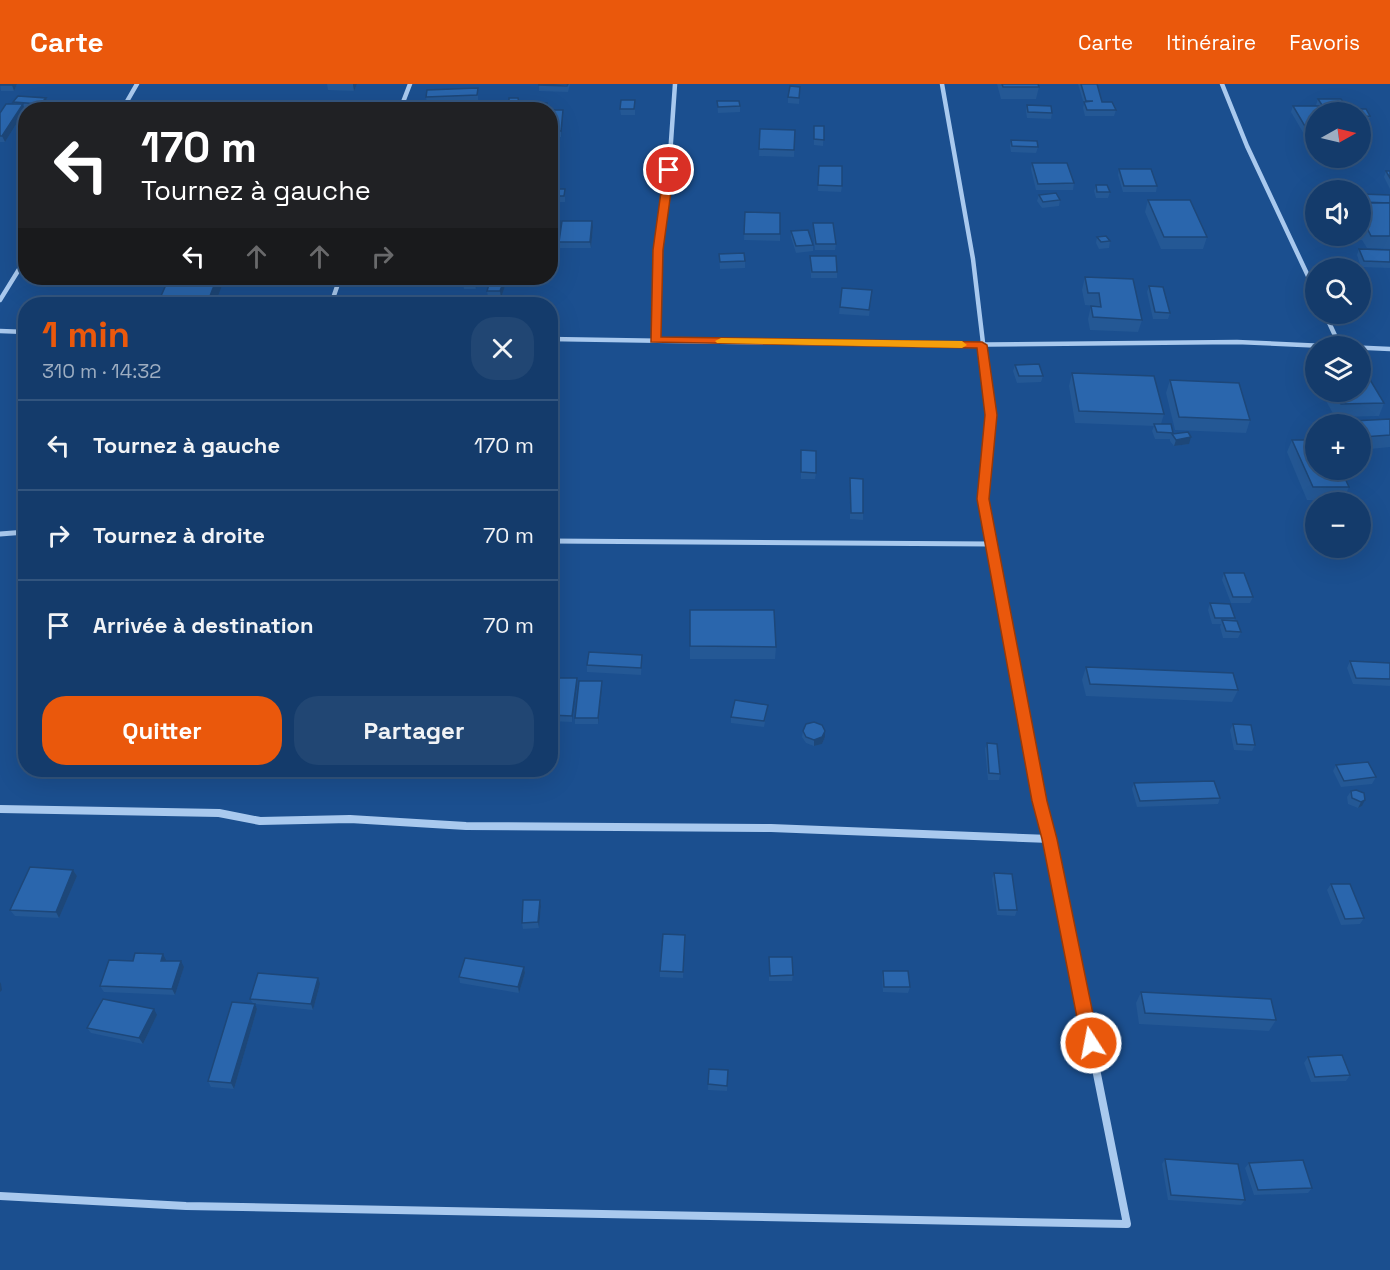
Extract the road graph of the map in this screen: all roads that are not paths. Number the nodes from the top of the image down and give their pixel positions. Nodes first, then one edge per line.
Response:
1 (137, 84) edge
2 (410, 84) edge
3 (675, 84) edge
4 (942, 84) edge
5 (1222, 84) edge
6 (127, 102) edge
7 (403, 102) edge
8 (1305, 270) edge
9 (18, 271) edge
10 (0, 300) edge
11 (0, 331) edge
12 (18, 332) edge
13 (558, 339) edge
14 (655, 340) junction
15 (1305, 344) edge
16 (982, 345) junction
17 (1371, 347) edge
18 (1390, 349) edge
19 (18, 533) edge
20 (0, 534) edge
21 (558, 541) edge
22 (991, 544) junction
23 (0, 809) edge
24 (1050, 839) junction
25 (0, 1196) edge

1 - 6 street
2 - 7 street
3 - 14 street
4 - 16 street
5 - 8 street
9 - 10 street
11 - 12 street
13 - 14 street
14 - 16 street
15 - 16 street
16 - 22 street
17 - 18 street
19 - 20 street
21 - 22 street
22 - 24 street
23 - 24 street
24 - 25 street

